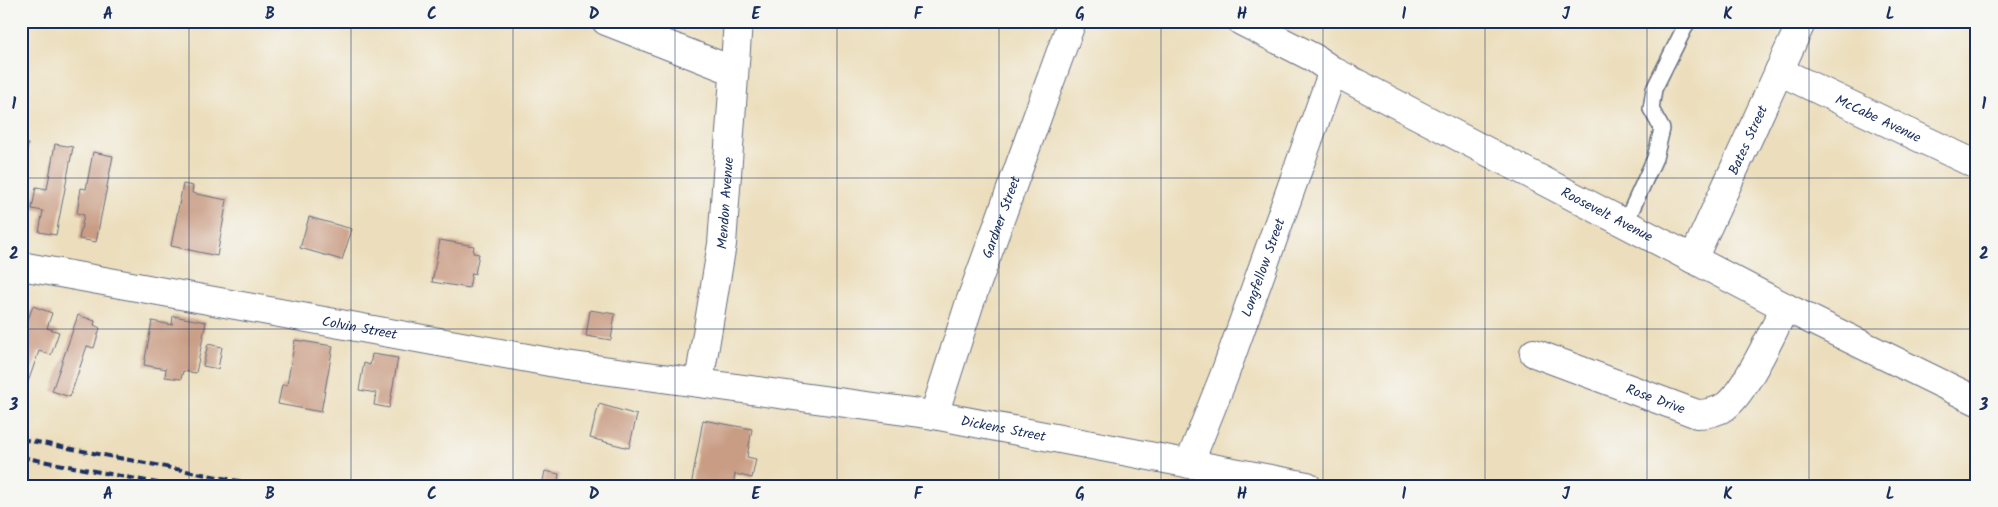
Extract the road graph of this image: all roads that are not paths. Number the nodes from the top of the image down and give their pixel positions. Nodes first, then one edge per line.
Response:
1 (606, 21) edge
2 (738, 21) edge
3 (1072, 21) edge
4 (1241, 21) edge
5 (1688, 21) edge
6 (1802, 21) edge
7 (734, 71) junction
8 (1333, 71) junction
9 (1779, 71) junction
10 (1977, 165) edge
11 (1625, 224) junction
12 (1693, 259) junction
13 (21, 266) edge
14 (1785, 307) junction
15 (1534, 353) dead end
16 (699, 382) junction
17 (1977, 401) edge
18 (934, 415) junction
19 (1189, 464) junction
20 (1307, 486) edge

1 - 7 street
2 - 7 street, Mendon Avenue
3 - 18 street, Gardner Street
4 - 8 street, Roosevelt Avenue
5 - 11 lane
6 - 9 street, Bates Street
7 - 16 street, Mendon Avenue
8 - 11 street, Roosevelt Avenue
8 - 19 street, Longfellow Street
9 - 10 street, McCabe Avenue
9 - 12 street, Bates Street
11 - 12 street, Roosevelt Avenue
12 - 14 street, Roosevelt Avenue
13 - 16 street, Colvin Street
14 - 15 street, Rose Drive
14 - 17 street, Roosevelt Avenue
16 - 18 street, Dickens Street
18 - 19 street, Dickens Street
19 - 20 street, Dickens Street

